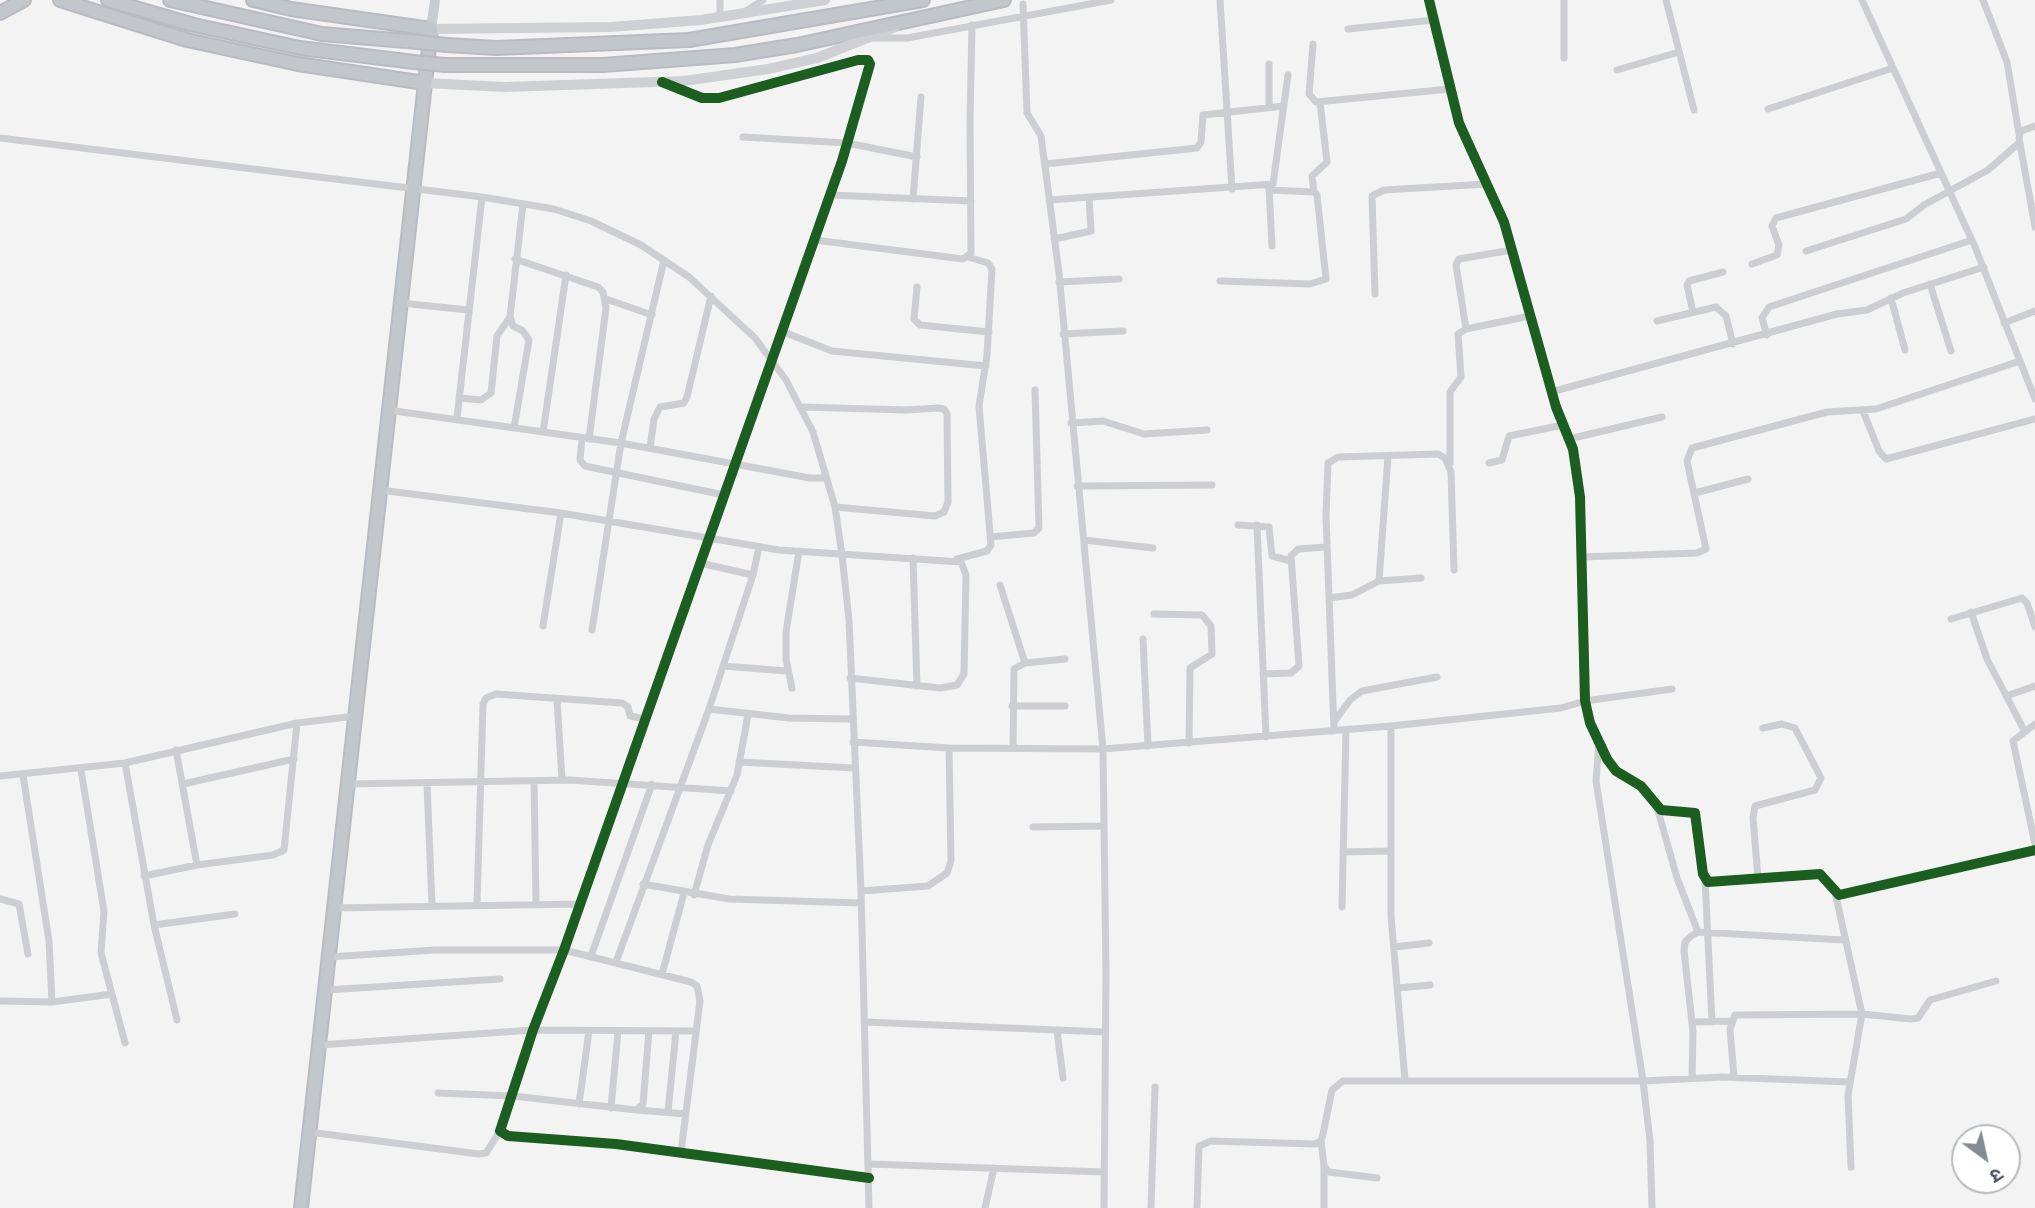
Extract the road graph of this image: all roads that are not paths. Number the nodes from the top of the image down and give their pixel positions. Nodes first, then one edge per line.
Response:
1 (24, 0) edge
2 (60, 0) edge
3 (107, 0) edge
4 (170, 0) edge
5 (253, 0) edge
6 (435, 0) edge
7 (720, 0) edge
8 (763, 0) edge
9 (825, 0) edge
10 (923, 0) edge
11 (1004, 0) edge
12 (1111, 0) edge
13 (1220, 0) edge
14 (1429, 0) edge
15 (1564, 0) edge
16 (1666, 0) edge
17 (1862, 0) edge
18 (1983, 0) edge
19 (1023, 4) dead end
20 (0, 13) edge
21 (742, 14) junction
22 (720, 17) junction
23 (1023, 17) junction
24 (1434, 20) junction
25 (908, 21) junction
26 (972, 25) junction
27 (431, 29) junction
28 (1348, 29) dead end
29 (872, 38) junction
30 (1313, 44) dead end
31 (1679, 52) junction
32 (1564, 58) dead end
33 (1269, 64) dead end
34 (1893, 68) junction
35 (1617, 70) dead end
36 (1288, 75) dead end
37 (662, 82) junction
38 (425, 83) junction
39 (1450, 89) junction
40 (921, 97) dead end
41 (1320, 102) junction
42 (1283, 106) junction
43 (1269, 107) junction
44 (1768, 109) dead end
45 (1694, 110) dead end
46 (1225, 111) junction
47 (2035, 126) edge
48 (2019, 134) junction
49 (743, 137) dead end
50 (0, 138) edge
51 (847, 143) junction
52 (2019, 143) junction
53 (917, 157) junction
54 (1045, 164) junction
55 (1941, 173) junction
56 (1487, 184) junction
57 (1232, 188) junction
58 (1269, 188) junction
59 (415, 189) junction
60 (1314, 192) junction
61 (1950, 193) junction
62 (830, 195) junction
63 (482, 197) junction
64 (1089, 197) junction
65 (914, 199) junction
66 (1049, 200) junction
67 (971, 201) junction
68 (523, 204) junction
69 (2035, 227) edge
70 (1054, 239) junction
71 (815, 240) junction
72 (1972, 240) junction
73 (1272, 246) dead end
74 (1512, 250) junction
75 (1806, 251) dead end
76 (968, 257) junction
77 (515, 259) junction
78 (664, 260) junction
79 (1752, 264) dead end
80 (1984, 267) junction
81 (1723, 272) dead end
82 (566, 275) junction
83 (1119, 279) dead end
84 (1220, 281) dead end
85 (1059, 282) junction
86 (1930, 284) junction
87 (917, 287) dead end
88 (1375, 294) dead end
89 (711, 296) junction
90 (1891, 298) junction
91 (606, 299) junction
92 (401, 303) junction
93 (468, 310) junction
94 (2035, 311) edge
95 (1693, 312) junction
96 (652, 315) junction
97 (1530, 316) junction
98 (510, 317) junction
99 (1657, 321) dead end
100 (2004, 323) junction
101 (1466, 329) junction
102 (781, 331) junction
103 (1123, 331) dead end
104 (989, 332) junction
105 (1063, 334) junction
106 (1767, 335) junction
107 (1732, 344) junction
108 (1905, 350) dead end
109 (1951, 351) dead end
110 (771, 358) junction
111 (2020, 361) junction
112 (986, 366) junction
113 (1035, 390) dead end
114 (1551, 392) junction
115 (460, 398) junction
116 (2035, 399) edge
117 (802, 407) junction
118 (388, 410) junction
119 (1863, 411) junction
120 (1662, 417) dead end
121 (457, 418) junction
122 (2035, 419) edge
123 (1071, 423) junction
124 (1563, 425) junction
125 (514, 428) junction
126 (1207, 430) dead end
127 (543, 432) junction
128 (586, 438) junction
129 (1569, 439) junction
130 (621, 443) junction
131 (650, 448) junction
132 (1388, 456) junction
133 (1489, 463) dead end
134 (736, 464) junction
135 (1450, 465) junction
136 (617, 472) junction
137 (826, 478) junction
138 (1748, 479) dead end
139 (1212, 485) dead end
140 (1077, 486) junction
141 (379, 490) junction
142 (1695, 493) junction
143 (724, 495) junction
144 (835, 507) junction
145 (561, 513) junction
146 (608, 521) junction
147 (1238, 525) dead end
148 (1257, 525) junction
149 (990, 537) junction
150 (709, 538) junction
151 (1084, 540) junction
152 (759, 547) junction
153 (1327, 547) junction
154 (1153, 548) dead end
155 (799, 551) junction
156 (842, 555) junction
157 (913, 558) junction
158 (1581, 558) junction
159 (953, 560) junction
160 (1291, 561) junction
161 (699, 563) junction
162 (1454, 570) dead end
163 (753, 576) junction
164 (1421, 579) dead end
165 (1380, 581) junction
166 (1000, 585) dead end
167 (1329, 598) junction
168 (1971, 612) junction
169 (1154, 614) dead end
170 (1951, 619) dead end
171 (543, 625) dead end
172 (2035, 627) edge
173 (592, 629) dead end
174 (1143, 639) dead end
175 (1065, 659) dead end
176 (1025, 663) junction
177 (723, 666) junction
178 (788, 671) junction
179 (1263, 674) junction
180 (1437, 677) dead end
181 (849, 678) junction
182 (917, 686) junction
183 (2035, 686) edge
184 (792, 688) dead end
185 (1672, 689) dead end
186 (2006, 696) junction
187 (557, 699) junction
188 (1585, 701) junction
189 (1012, 706) junction
190 (1065, 706) dead end
191 (709, 709) junction
192 (748, 715) junction
193 (356, 716) junction
194 (645, 719) junction
195 (851, 719) junction
196 (298, 723) junction
197 (2035, 724) edge
198 (1391, 726) junction
199 (1334, 727) junction
200 (1763, 728) dead end
201 (1346, 730) junction
202 (2024, 730) junction
203 (1265, 737) junction
204 (853, 742) junction
205 (1189, 743) junction
206 (1599, 743) junction
207 (1148, 746) junction
208 (949, 748) junction
209 (1013, 748) junction
210 (1103, 749) junction
211 (176, 750) junction
212 (294, 760) junction
213 (739, 762) junction
214 (125, 763) junction
215 (854, 768) junction
216 (81, 770) junction
217 (23, 775) junction
218 (0, 776) edge
219 (562, 780) junction
220 (534, 781) junction
221 (483, 782) junction
222 (624, 782) junction
223 (183, 784) junction
224 (426, 784) junction
225 (652, 784) junction
226 (348, 785) junction
227 (681, 787) junction
228 (731, 791) junction
229 (1657, 807) junction
230 (1104, 826) junction
231 (1033, 827) dead end
232 (2035, 844) edge
233 (2035, 850) edge
234 (1391, 851) junction
235 (1343, 852) junction
236 (197, 865) junction
237 (144, 876) junction
238 (1758, 878) junction
239 (1705, 879) junction
240 (643, 884) junction
241 (861, 891) junction
242 (1835, 892) junction
243 (684, 893) junction
244 (694, 895) junction
245 (0, 899) edge
246 (536, 903) junction
247 (861, 903) junction
248 (477, 904) junction
249 (580, 904) junction
250 (432, 905) junction
251 (1342, 907) dead end
252 (334, 908) junction
253 (235, 914) dead end
254 (154, 925) junction
255 (1698, 932) junction
256 (1709, 933) junction
257 (1844, 940) junction
258 (1429, 943) dead end
259 (1394, 947) junction
260 (564, 950) junction
261 (28, 954) dead end
262 (591, 956) junction
263 (329, 957) junction
264 (616, 962) junction
265 (662, 974) junction
266 (500, 979) dead end
267 (1996, 981) dead end
268 (1430, 985) dead end
269 (1398, 988) junction
270 (326, 990) junction
271 (112, 994) junction
272 (0, 1001) edge
273 (52, 1002) junction
274 (1862, 1014) junction
275 (177, 1020) dead end
276 (1731, 1021) junction
277 (865, 1022) junction
278 (1692, 1022) junction
279 (1712, 1022) junction
280 (533, 1031) junction
281 (589, 1031) junction
282 (618, 1031) junction
283 (649, 1031) junction
284 (676, 1031) junction
285 (696, 1031) junction
286 (1057, 1031) junction
287 (1105, 1032) junction
288 (125, 1042) dead end
289 (319, 1045) junction
290 (1734, 1077) junction
291 (1063, 1078) dead end
292 (1692, 1078) junction
293 (1405, 1080) junction
294 (1643, 1081) junction
295 (1849, 1082) junction
296 (1155, 1087) dead end
297 (438, 1093) dead end
298 (513, 1096) junction
299 (579, 1104) junction
300 (611, 1108) junction
301 (636, 1110) junction
302 (667, 1112) junction
303 (685, 1114) junction
304 (500, 1131) junction
305 (309, 1132) junction
306 (1321, 1141) junction
307 (681, 1152) junction
308 (869, 1164) junction
309 (1325, 1166) junction
310 (1851, 1167) dead end
311 (994, 1168) junction
312 (1104, 1172) junction
313 (869, 1178) junction
314 (1377, 1178) dead end
315 (301, 1208) edge
316 (869, 1208) edge
317 (985, 1208) edge
318 (1104, 1208) edge
319 (1151, 1208) edge
320 (1197, 1208) edge
321 (1324, 1208) edge
322 (1651, 1208) edge

1 - 20 highway
2 - 38 highway
3 - 25 highway, bridge
4 - 10 highway, bridge
5 - 27 highway
6 - 27 main road
7 - 22 street
8 - 21 street
9 - 21 main road
11 - 25 highway
12 - 23 street
13 - 46 street
14 - 24 street
15 - 32 street
16 - 31 street
17 - 34 street
18 - 48 street
19 - 23 street
21 - 22 main road
22 - 27 main road
23 - 26 street
23 - 54 street
24 - 28 street
24 - 39 street
25 - 29 main road
26 - 29 street
26 - 67 street
27 - 38 highway
29 - 37 main road
30 - 41 street
31 - 35 street
31 - 45 street
33 - 43 street
34 - 44 street
34 - 55 street
36 - 42 street
37 - 38 main road
37 - 51 street
38 - 59 highway
39 - 41 street
39 - 56 street
40 - 53 street
41 - 60 street
42 - 43 street
42 - 58 street
43 - 46 street
46 - 54 street
46 - 57 street
47 - 48 street
48 - 52 street
49 - 51 street
50 - 59 street
51 - 53 street
51 - 62 street
52 - 61 street
52 - 69 street
53 - 65 street
54 - 66 street
55 - 61 street
55 - 79 street
56 - 74 street
56 - 88 street
57 - 58 street
57 - 64 street
58 - 60 street
58 - 73 street
59 - 63 street
59 - 92 highway
60 - 84 street
61 - 72 street
61 - 75 street
62 - 65 street
62 - 71 street
63 - 68 street
63 - 93 street
64 - 66 street
64 - 70 street
65 - 67 street
66 - 70 street
67 - 76 street
68 - 77 street
68 - 78 street
70 - 85 street
71 - 76 street
71 - 102 street
72 - 80 street
72 - 106 street
74 - 97 street
74 - 101 street
76 - 104 street
77 - 82 street
77 - 98 street
78 - 89 street
78 - 96 street
80 - 86 street
80 - 100 street
81 - 95 street
82 - 91 street
82 - 127 street
83 - 85 street
85 - 105 street
86 - 90 street
86 - 109 street
87 - 104 street
89 - 110 street
89 - 131 street
90 - 106 street
90 - 108 street
91 - 96 street
91 - 128 street
92 - 93 street
92 - 118 highway
93 - 115 street
94 - 100 street
95 - 99 street
95 - 107 street
96 - 130 street
97 - 101 street
97 - 114 street
98 - 115 street
98 - 125 street
100 - 111 street
101 - 135 street
102 - 110 street
102 - 112 street
103 - 105 street
104 - 112 street
105 - 123 street
106 - 107 street
107 - 114 street
110 - 117 street
110 - 134 street
111 - 116 street
111 - 119 street
112 - 149 street
113 - 149 street
114 - 124 street
115 - 121 street
117 - 137 street
117 - 144 street
118 - 121 street
118 - 141 highway
119 - 122 street
119 - 142 street
120 - 129 street
121 - 125 street
123 - 126 street
123 - 140 street
124 - 129 street
124 - 133 street
125 - 127 street
127 - 128 street
128 - 130 street
128 - 136 street
129 - 158 street
130 - 131 street
130 - 136 street
131 - 134 street
132 - 135 street
132 - 153 street
132 - 165 street
134 - 137 street
134 - 143 street
135 - 162 street
136 - 143 street
136 - 146 street
137 - 144 street
138 - 142 street
139 - 140 street
140 - 151 street
141 - 145 street
141 - 193 highway
142 - 158 street
143 - 150 street
144 - 156 street
145 - 146 street
145 - 171 street
146 - 150 street
146 - 173 street
147 - 148 street
148 - 160 street
148 - 179 street
149 - 159 street
150 - 152 street
150 - 161 street
151 - 154 street
151 - 210 street
152 - 155 street
152 - 163 street
153 - 160 street
153 - 167 street
155 - 156 street
155 - 178 street
156 - 157 street
156 - 181 street
157 - 159 street
157 - 182 street
158 - 188 street
159 - 182 street
160 - 179 street
161 - 163 street
161 - 194 street
163 - 177 street
164 - 165 street
165 - 167 street
166 - 176 street
167 - 199 street
168 - 170 street
168 - 172 street
168 - 186 street
169 - 205 street
174 - 207 street
175 - 176 street
176 - 189 street
177 - 178 street
177 - 191 street
178 - 184 street
179 - 203 street
180 - 199 street
181 - 182 street
181 - 195 street
183 - 186 street
185 - 188 street
186 - 202 street
187 - 194 street
187 - 219 street
187 - 221 street
188 - 198 street
188 - 206 street
189 - 190 street
189 - 209 street
191 - 192 street
191 - 227 street
192 - 195 street
192 - 213 street
193 - 196 street
193 - 226 highway
194 - 222 street
195 - 204 street
196 - 211 street
196 - 212 street
197 - 202 street
198 - 201 street
198 - 234 street
199 - 201 street
199 - 203 street
200 - 238 street
201 - 235 street
202 - 232 street
203 - 205 street
204 - 208 street
204 - 215 street
205 - 207 street
206 - 229 street
206 - 294 street
207 - 210 street
208 - 209 street
208 - 241 street
209 - 210 street
210 - 230 street
211 - 214 street
211 - 223 street
212 - 223 street
212 - 236 street
213 - 215 street
213 - 228 street
214 - 216 street
214 - 237 street
215 - 241 street
216 - 217 street
216 - 271 street
217 - 218 street
217 - 273 street
219 - 220 street
219 - 222 street
220 - 221 street
220 - 246 street
221 - 224 street
221 - 248 street
222 - 225 street
222 - 249 street
223 - 236 street
224 - 226 street
224 - 250 street
225 - 227 street
225 - 262 street
226 - 252 highway
227 - 228 street
227 - 240 street
228 - 244 street
229 - 239 street
229 - 255 street
230 - 231 street
230 - 287 street
233 - 242 street
234 - 235 street
234 - 259 street
235 - 251 street
236 - 237 street
237 - 254 street
238 - 239 street
238 - 242 street
239 - 256 street
240 - 243 street
240 - 264 street
241 - 247 street
242 - 257 street
243 - 244 street
243 - 265 street
244 - 247 street
245 - 261 street
246 - 248 street
246 - 249 street
247 - 277 street
248 - 250 street
249 - 260 street
250 - 252 street
252 - 263 highway
253 - 254 street
254 - 275 street
255 - 256 street
255 - 278 street
256 - 257 street
256 - 279 street
257 - 274 street
258 - 259 street
259 - 269 street
260 - 262 street
260 - 263 street
260 - 280 street
262 - 264 street
263 - 270 highway
264 - 265 street
265 - 285 street
266 - 270 street
267 - 274 street
268 - 269 street
269 - 293 street
270 - 289 highway
271 - 273 street
271 - 288 street
272 - 273 street
274 - 276 street
274 - 295 street
276 - 279 street
276 - 290 street
277 - 286 street
277 - 308 street
278 - 279 street
278 - 292 street
280 - 281 street
280 - 289 street
280 - 298 street
281 - 282 street
281 - 299 street
282 - 283 street
282 - 300 street
283 - 284 street
283 - 301 street
284 - 285 street
284 - 302 street
285 - 303 street
286 - 287 street
286 - 291 street
287 - 312 street
289 - 305 highway
290 - 292 street
290 - 295 street
292 - 294 street
293 - 294 street
293 - 306 street
294 - 322 street
295 - 310 street
296 - 319 street
297 - 298 street
298 - 299 street
298 - 304 street
299 - 300 street
300 - 301 street
301 - 302 street
302 - 303 street
303 - 307 street
304 - 305 street
304 - 307 street
305 - 315 highway
306 - 309 street
306 - 320 street
307 - 313 street
308 - 311 street
308 - 313 street
309 - 314 street
309 - 321 street
311 - 312 street
311 - 317 street
312 - 318 street
313 - 316 street

